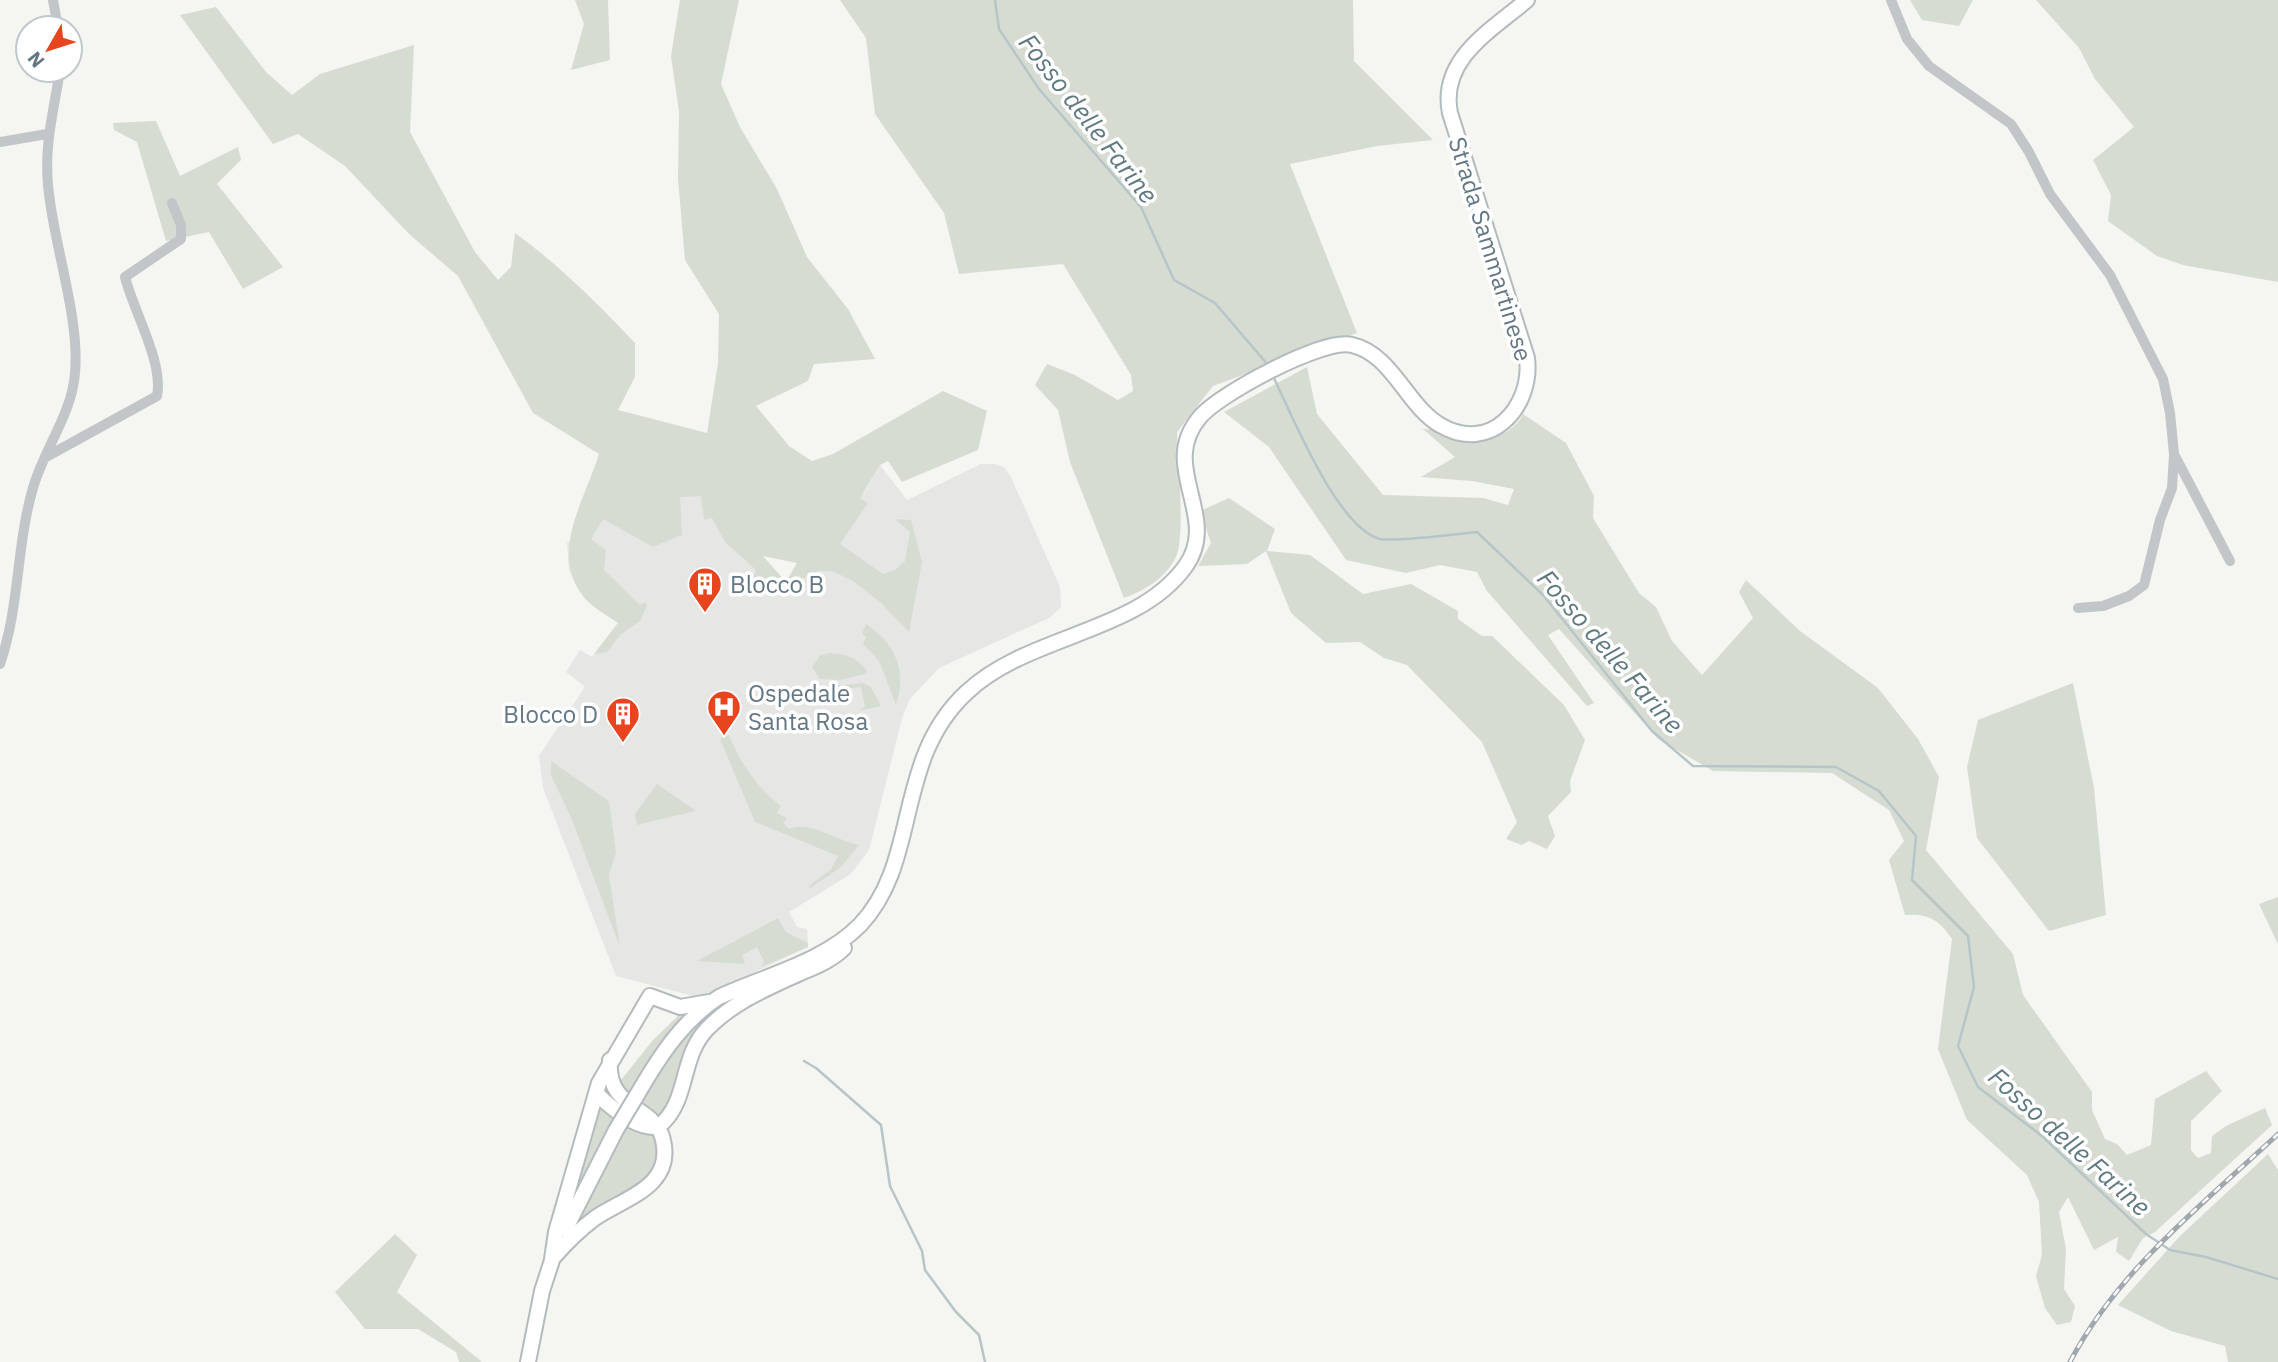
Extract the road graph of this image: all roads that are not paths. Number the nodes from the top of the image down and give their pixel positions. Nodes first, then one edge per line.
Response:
1 (1527, 0) edge
2 (1891, 0) edge
3 (57, 84) edge
4 (47, 134) junction
5 (0, 142) edge
6 (172, 202) dead end
7 (2174, 454) junction
8 (46, 457) junction
9 (2230, 561) dead end
10 (2078, 608) dead end
11 (0, 664) edge
12 (858, 926) junction
13 (719, 997) junction
14 (610, 1059) junction
15 (596, 1093) junction
16 (635, 1102) junction
17 (658, 1127) junction
18 (552, 1259) junction
19 (528, 1362) edge

1 - 12 main road, Strada Sammartinese
2 - 7 street
3 - 4 street
4 - 5 street
4 - 8 street
6 - 8 street
7 - 9 street
7 - 10 street
8 - 11 street
12 - 13 main road, Strada Sammartinese
12 - 17 main road
13 - 14 main road
13 - 16 main road, Strada Sammartinese
14 - 15 main road
14 - 16 main road
15 - 16 main road
15 - 17 main road
15 - 18 main road
16 - 17 main road
16 - 18 main road, Strada Sammartinese, bridge
17 - 18 main road
18 - 19 main road, Strada Sammartinese

